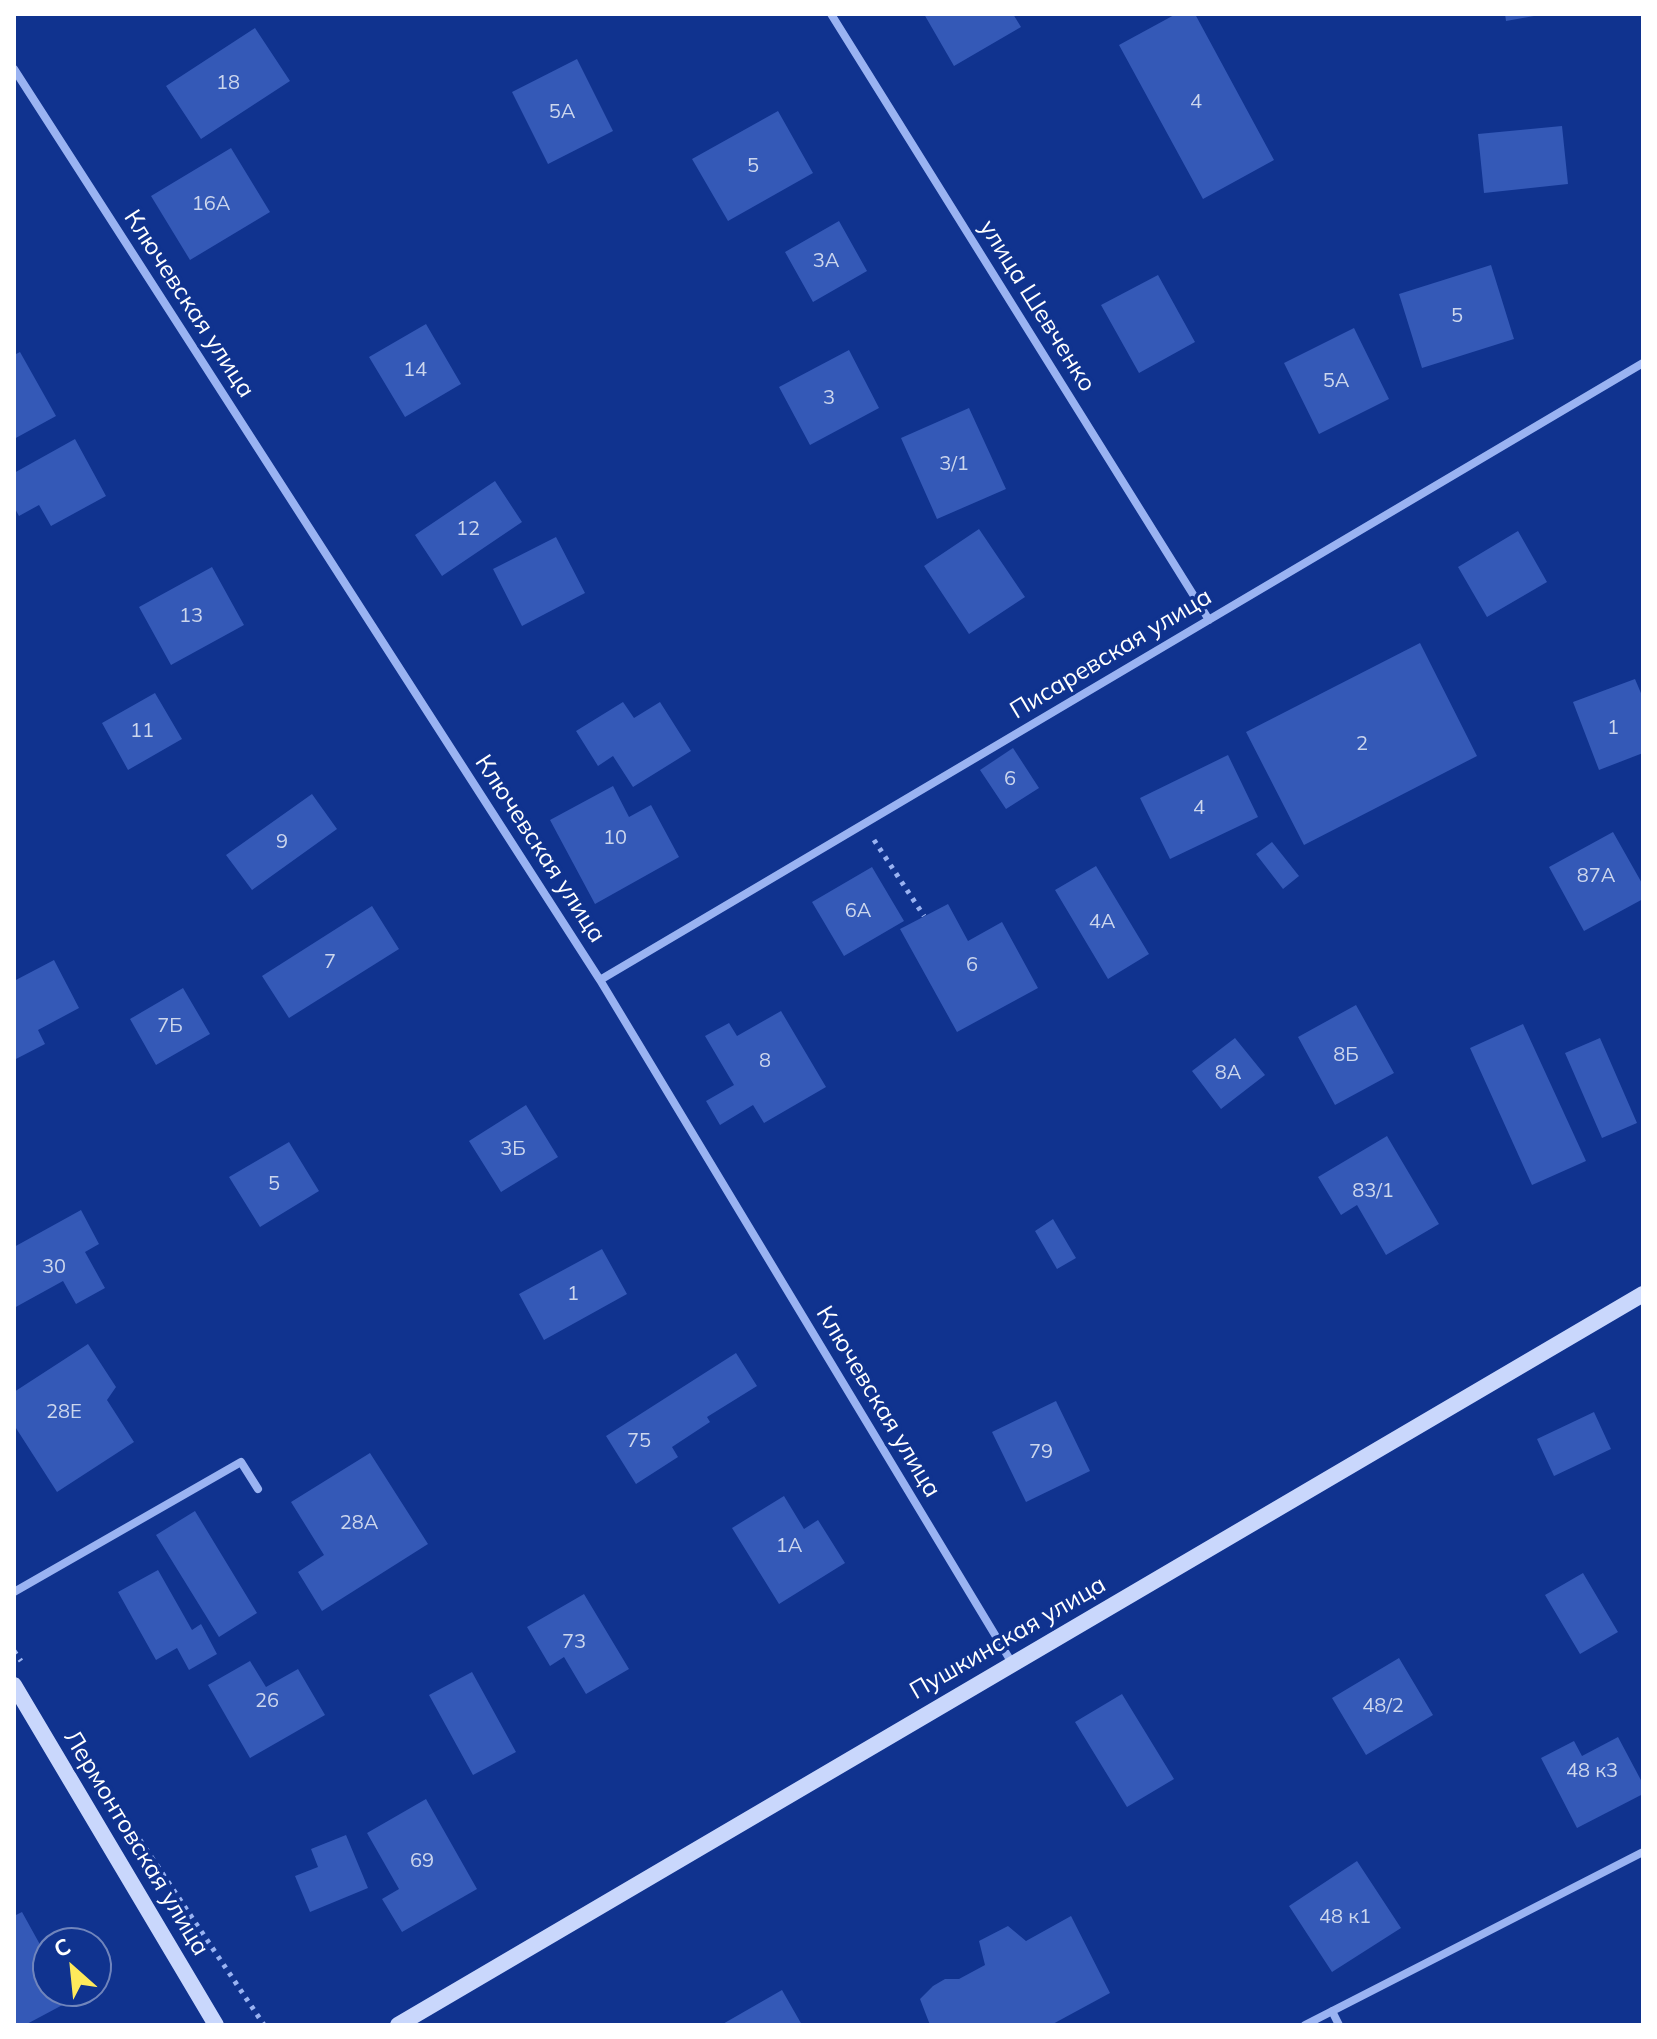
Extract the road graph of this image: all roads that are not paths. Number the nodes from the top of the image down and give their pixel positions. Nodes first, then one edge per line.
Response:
1 (831, 14) edge
2 (14, 69) edge
3 (1643, 363) edge
4 (1209, 620) junction
5 (600, 980) junction
6 (1643, 1294) edge
7 (258, 1489) dead end
8 (14, 1592) edge
9 (1012, 1663) junction
10 (14, 1685) edge
11 (1643, 1852) edge
12 (1332, 2011) junction
13 (216, 2025) edge
14 (398, 2025) edge
15 (1305, 2025) edge
16 (1339, 2025) edge

1 - 4 street, улица Шевченко
2 - 5 street, Ключевская улица
3 - 4 street, Писаревская улица
4 - 5 street, Писаревская улица
5 - 9 street, Ключевская улица
6 - 9 street, Пушкинская улица
7 - 8 street
9 - 14 street, Пушкинская улица
10 - 13 street, Лермонтовская улица
11 - 12 street
12 - 15 street
12 - 16 street

